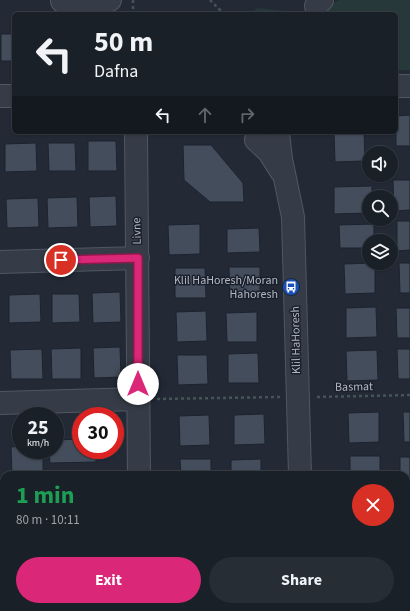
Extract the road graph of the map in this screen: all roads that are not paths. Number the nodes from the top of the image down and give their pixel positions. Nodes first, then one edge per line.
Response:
1 (110, 0) edge
2 (62, 1) dead end
3 (398, 86) edge
4 (410, 86) edge
5 (0, 96) edge
6 (12, 96) edge
7 (136, 134) edge
8 (276, 134) edge
9 (279, 134) edge
10 (249, 136) edge
11 (286, 181) junction
12 (138, 258) junction
13 (0, 262) edge
14 (138, 399) junction
15 (0, 403) edge
16 (139, 471) edge
17 (300, 471) edge

1 - 2 street
3 - 4 street
5 - 6 street
7 - 12 street, Livne
8 - 10 street
9 - 11 street, Klil HaHoresh
10 - 11 street, Klil HaHoresh
11 - 17 street, Klil HaHoresh
12 - 13 street
12 - 14 street, Livne
14 - 15 street
14 - 16 street, Livne

